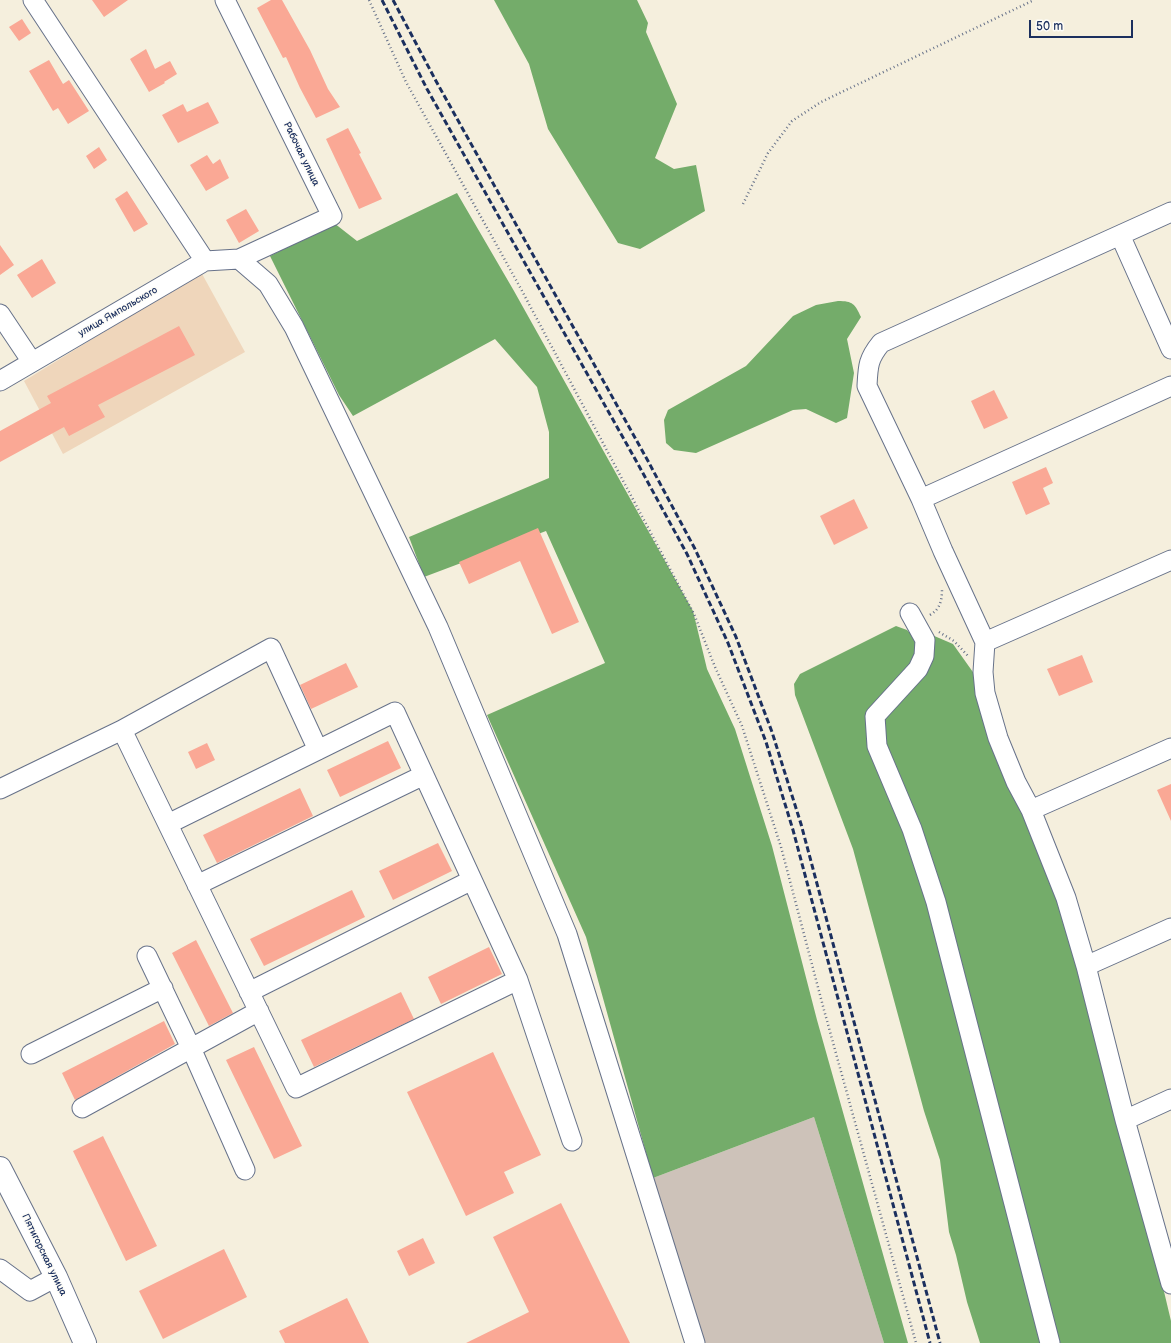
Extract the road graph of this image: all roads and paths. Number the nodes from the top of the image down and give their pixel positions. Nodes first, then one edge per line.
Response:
1 (33, 0) edge
2 (225, 0) edge
3 (369, 0) edge
4 (1034, 0) edge
5 (743, 204) dead end
6 (1171, 212) edge
7 (1120, 235) junction
8 (239, 259) junction
9 (205, 261) junction
10 (0, 314) edge
11 (1171, 349) edge
12 (32, 362) junction
13 (0, 381) edge
14 (1171, 386) edge
15 (921, 499) junction
16 (1171, 560) edge
17 (942, 584) dead end
18 (913, 619) junction
19 (985, 642) junction
20 (983, 672) junction
21 (122, 730) junction
22 (1171, 748) edge
23 (318, 750) junction
24 (424, 775) junction
25 (0, 789) edge
26 (1031, 810) junction
27 (168, 824) junction
28 (472, 880) junction
29 (197, 885) junction
30 (1171, 928) edge
31 (147, 956) dead end
32 (1086, 966) junction
33 (518, 980) junction
34 (163, 988) junction
35 (250, 992) junction
36 (259, 1011) junction
37 (191, 1048) junction
38 (31, 1054) dead end
39 (1171, 1099) edge
40 (82, 1108) dead end
41 (1125, 1120) junction
42 (572, 1141) dead end
43 (0, 1168) edge
44 (245, 1170) dead end
45 (0, 1269) edge
46 (56, 1277) junction
47 (1170, 1278) edge
48 (85, 1343) edge
49 (694, 1343) edge
50 (916, 1343) edge
51 (1050, 1343) edge

1 - 9 street
2 - 8 street, Рабочая улица
3 - 50 path
4 - 5 path
6 - 7 street
7 - 11 street
7 - 15 street
8 - 9 street
8 - 49 street
9 - 12 street, улица Ямпольского
10 - 12 street
12 - 13 street, улица Ямпольского
14 - 15 street
15 - 19 street
16 - 19 street
17 - 18 path
18 - 20 path
18 - 51 street
19 - 20 street
20 - 26 street
21 - 23 street
21 - 25 street
21 - 27 street
22 - 26 street
23 - 24 street
23 - 27 street
24 - 28 street
24 - 29 street
26 - 32 street
27 - 29 street
28 - 33 street
28 - 35 street
29 - 35 street
30 - 32 street
31 - 34 street
32 - 41 street
33 - 36 street
33 - 42 street
34 - 37 street
34 - 38 street
35 - 36 street
36 - 37 street
37 - 40 street
37 - 44 street
39 - 41 street
41 - 47 street
43 - 46 main road, Пятигорская улица
45 - 46 street
46 - 48 main road, Пятигорская улица

